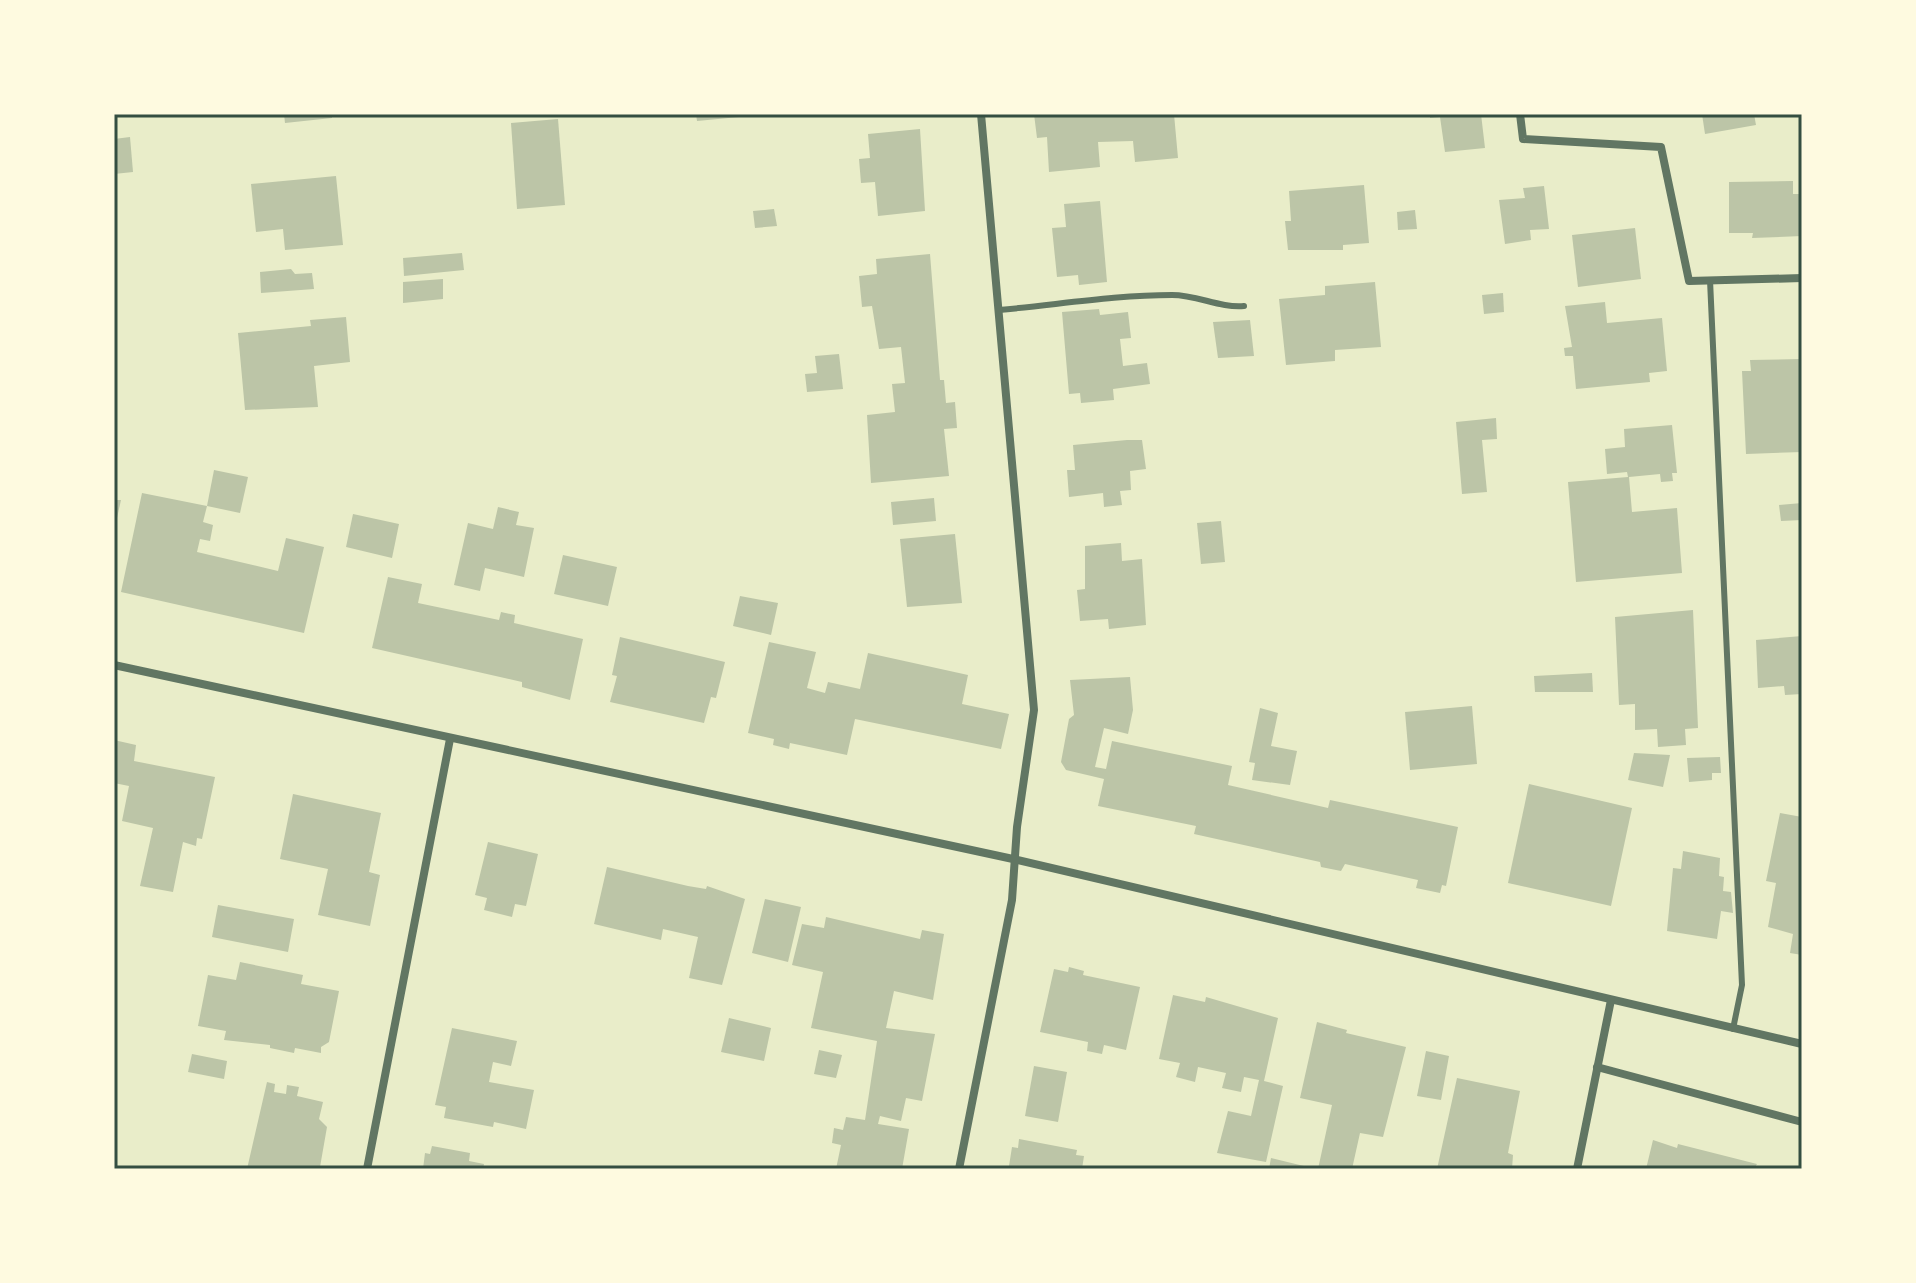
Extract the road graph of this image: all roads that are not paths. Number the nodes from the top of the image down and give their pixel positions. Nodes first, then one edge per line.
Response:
1 (981, 114) edge
2 (1520, 114) edge
3 (1802, 278) edge
4 (1710, 280) junction
5 (1244, 306) dead end
6 (999, 310) junction
7 (114, 665) edge
8 (450, 739) junction
9 (1013, 859) junction
10 (1611, 1000) junction
11 (1733, 1029) junction
12 (1802, 1044) edge
13 (1597, 1067) junction
14 (1802, 1122) edge
15 (367, 1169) edge
16 (959, 1169) edge
17 (1577, 1169) edge

1 - 6 street
2 - 4 street
3 - 4 street
4 - 11 lane
5 - 6 lane
6 - 9 street
7 - 8 street
8 - 9 street
8 - 15 street
9 - 10 street
9 - 16 street
10 - 11 street
10 - 13 street
11 - 12 street
13 - 14 street
13 - 17 street

